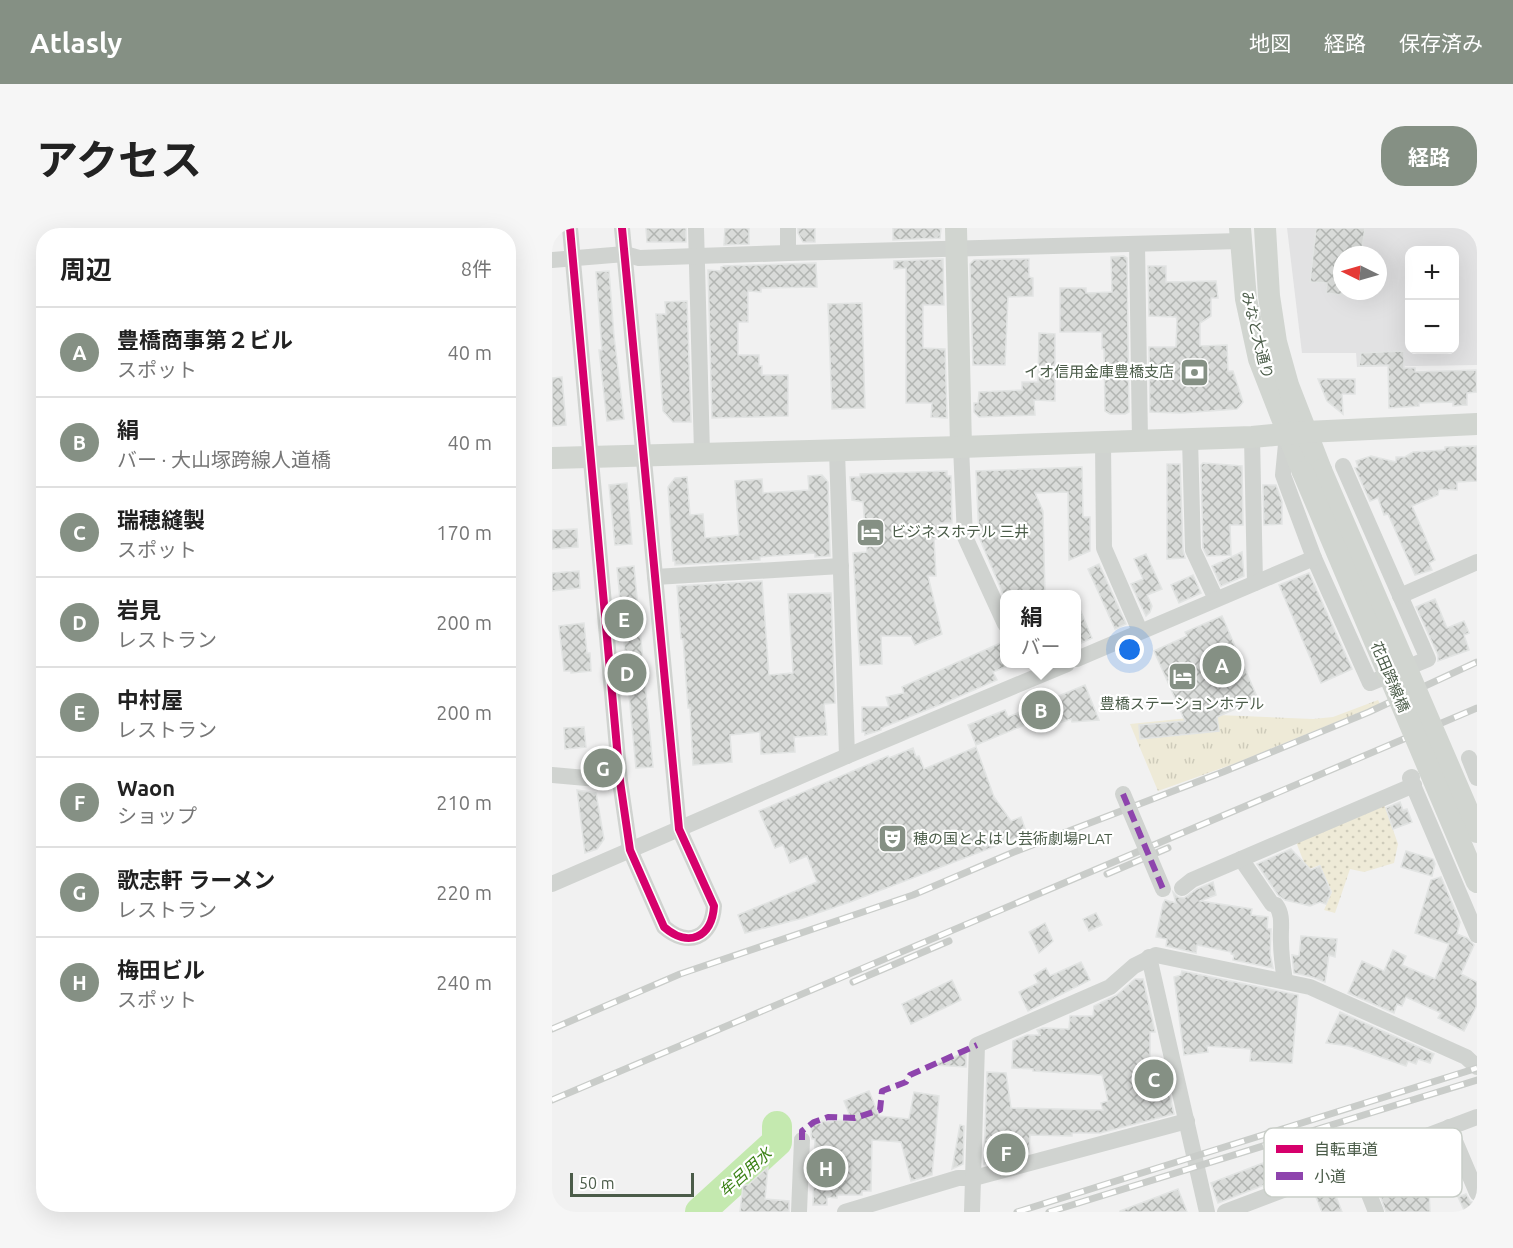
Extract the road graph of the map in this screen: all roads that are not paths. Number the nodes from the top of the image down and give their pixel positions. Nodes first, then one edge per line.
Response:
1 (570, 228) edge
2 (622, 228) edge
3 (696, 228) edge
4 (788, 228) edge
5 (1265, 228) edge
6 (1240, 235) edge
7 (957, 239) edge
8 (1137, 244) junction
9 (788, 252) junction
10 (625, 254) junction
11 (696, 257) junction
12 (573, 258) junction
13 (552, 260) edge
14 (1477, 424) edge
15 (1296, 432) junction
16 (1252, 437) junction
17 (1190, 439) junction
18 (1140, 440) junction
19 (1102, 441) junction
20 (961, 447) junction
21 (837, 451) junction
22 (702, 453) junction
23 (643, 455) junction
24 (590, 457) junction
25 (552, 458) edge
26 (1343, 466) dead end
27 (1312, 471) junction
28 (1314, 558) junction
29 (1477, 562) edge
30 (841, 566) junction
31 (655, 577) junction
32 (1255, 583) junction
33 (1400, 596) junction
34 (1216, 599) junction
35 (1000, 613) edge
36 (1140, 631) junction
37 (1081, 657) edge
38 (1025, 668) edge
39 (1055, 668) edge
40 (1030, 679) junction
41 (847, 756) junction
42 (1469, 757) edge
43 (552, 775) edge
44 (1477, 778) edge
45 (620, 781) junction
46 (1123, 794) dead end
47 (679, 829) junction
48 (1477, 832) edge
49 (630, 850) junction
50 (1241, 859) junction
51 (1477, 882) edge
52 (552, 884) edge
53 (1163, 888) dead end
54 (1182, 888) dead end
55 (1477, 935) edge
56 (1149, 957) junction
57 (1285, 981) junction
58 (1477, 1067) edge
59 (1477, 1117) edge
60 (1187, 1121) junction
61 (1449, 1126) joint
62 (1444, 1128) edge
63 (802, 1140) dead end
64 (1462, 1157) edge
65 (974, 1178) junction
66 (1477, 1193) edge
67 (1264, 1197) edge
68 (1370, 1197) edge
69 (799, 1212) edge
70 (845, 1212) edge
71 (972, 1212) edge
72 (1207, 1212) edge
73 (1226, 1212) edge
74 (1376, 1212) edge

1 - 12 street
2 - 10 street
3 - 11 street
4 - 9 street
5 - 15 street, みなと大通り
6 - 8 street
6 - 15 street, みなと大通り
7 - 8 street
7 - 9 street
7 - 20 street
8 - 18 street
9 - 11 street
10 - 11 street
10 - 12 street
10 - 23 street
11 - 22 street
12 - 13 street
12 - 24 street
14 - 15 street
15 - 16 street
15 - 27 street, みなと大通り
15 - 28 street
16 - 17 street
16 - 32 street
17 - 18 street
17 - 34 street
18 - 19 street
19 - 20 street
19 - 36 street
20 - 21 street
20 - 35 street
21 - 22 street
21 - 30 street
22 - 23 street
23 - 24 street
23 - 31 street
24 - 25 street
24 - 45 street
26 - 33 street
27 - 48 street, 花田跨線橋, bridge
27 - 51 street, 花田跨線橋, bridge
28 - 32 street
28 - 33 street
29 - 33 street
30 - 31 street
30 - 41 street
31 - 47 street
32 - 34 street
34 - 36 street
36 - 37 street
38 - 40 street
39 - 40 street
40 - 41 street
41 - 47 street
42 - 44 street
43 - 45 street
45 - 49 street
46 - 53 street, bridge
47 - 49 street
47 - 49 street
49 - 52 street
50 - 54 street
50 - 55 street
50 - 57 street
56 - 57 street
56 - 60 street
56 - 65 street
57 - 58 street
59 - 61 street
60 - 65 street
60 - 72 street
61 - 62 street
63 - 69 street
64 - 66 street
65 - 70 street
65 - 71 street
67 - 73 street
68 - 74 street

